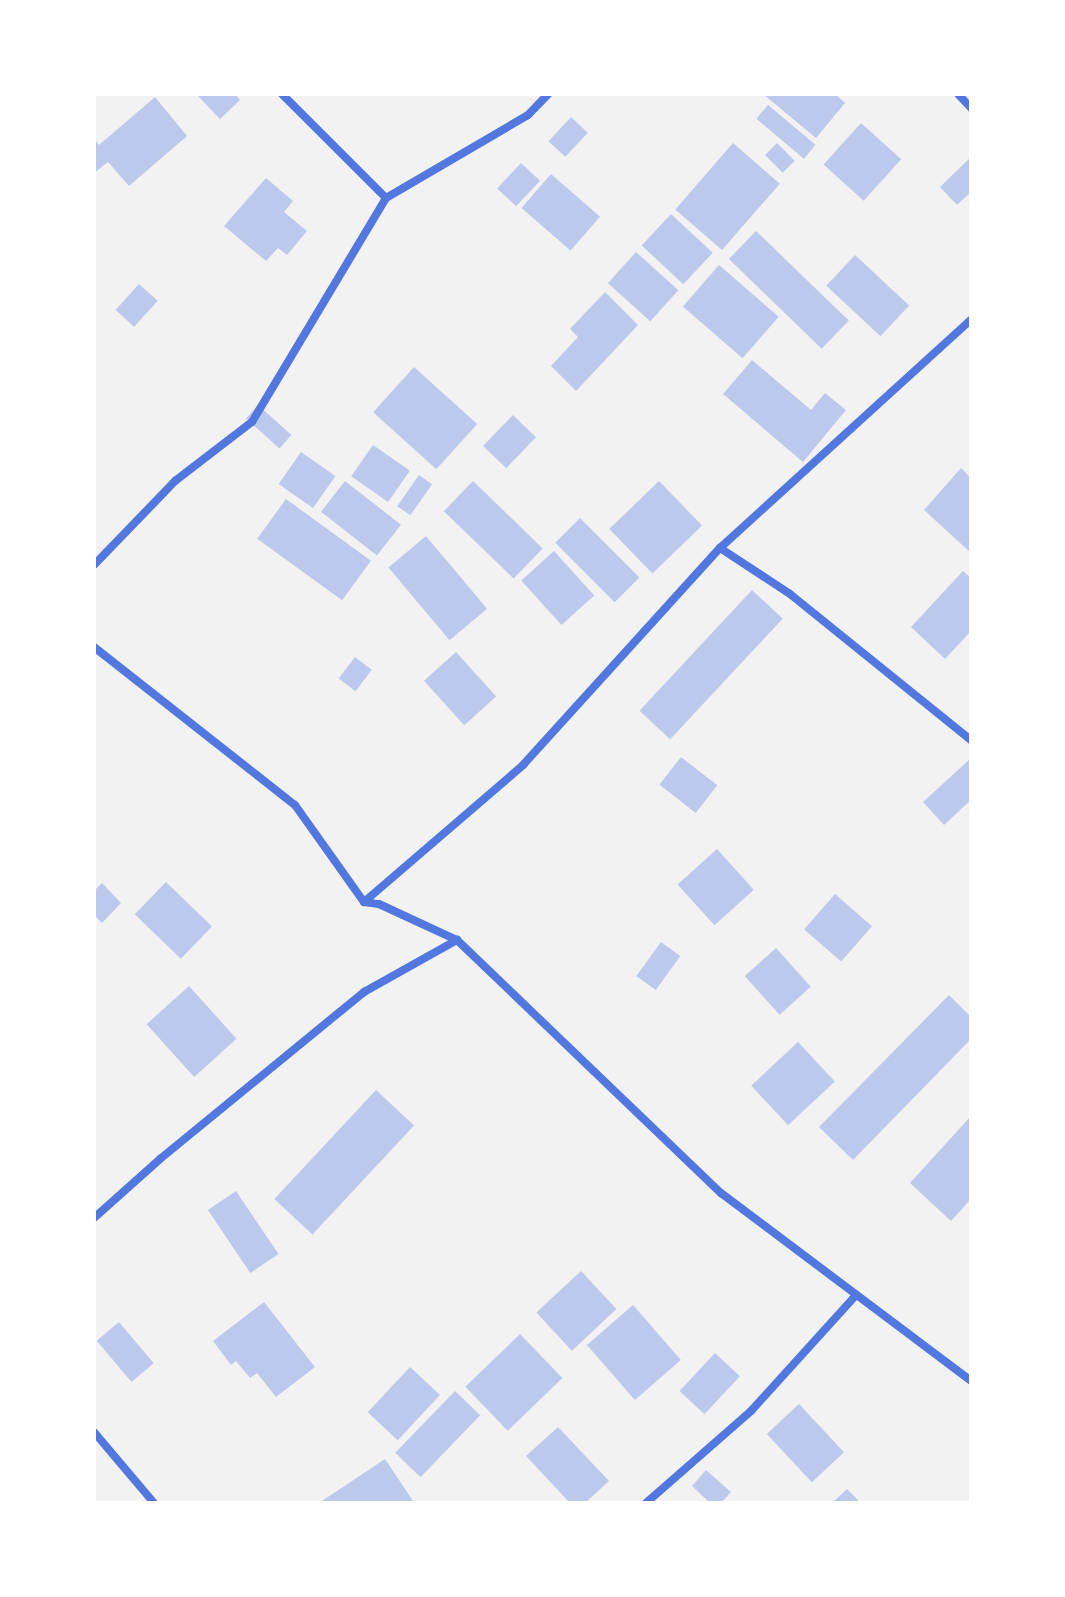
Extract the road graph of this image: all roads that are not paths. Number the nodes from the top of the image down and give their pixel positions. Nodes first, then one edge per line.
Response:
1 (282, 94) edge
2 (548, 94) edge
3 (958, 94) edge
4 (971, 108) edge
5 (386, 198) junction
6 (971, 320) edge
7 (720, 548) junction
8 (94, 565) edge
9 (94, 647) edge
10 (971, 740) edge
11 (364, 902) junction
12 (457, 940) junction
13 (94, 1218) edge
14 (856, 1295) junction
15 (971, 1381) edge
16 (94, 1432) edge
17 (154, 1503) edge
18 (646, 1503) edge

1 - 5 street
2 - 5 street
3 - 4 street
5 - 8 street
6 - 7 street
7 - 10 street
7 - 11 street
9 - 11 street
11 - 12 street
12 - 13 street
12 - 14 street
14 - 15 street
14 - 18 street
16 - 17 street

